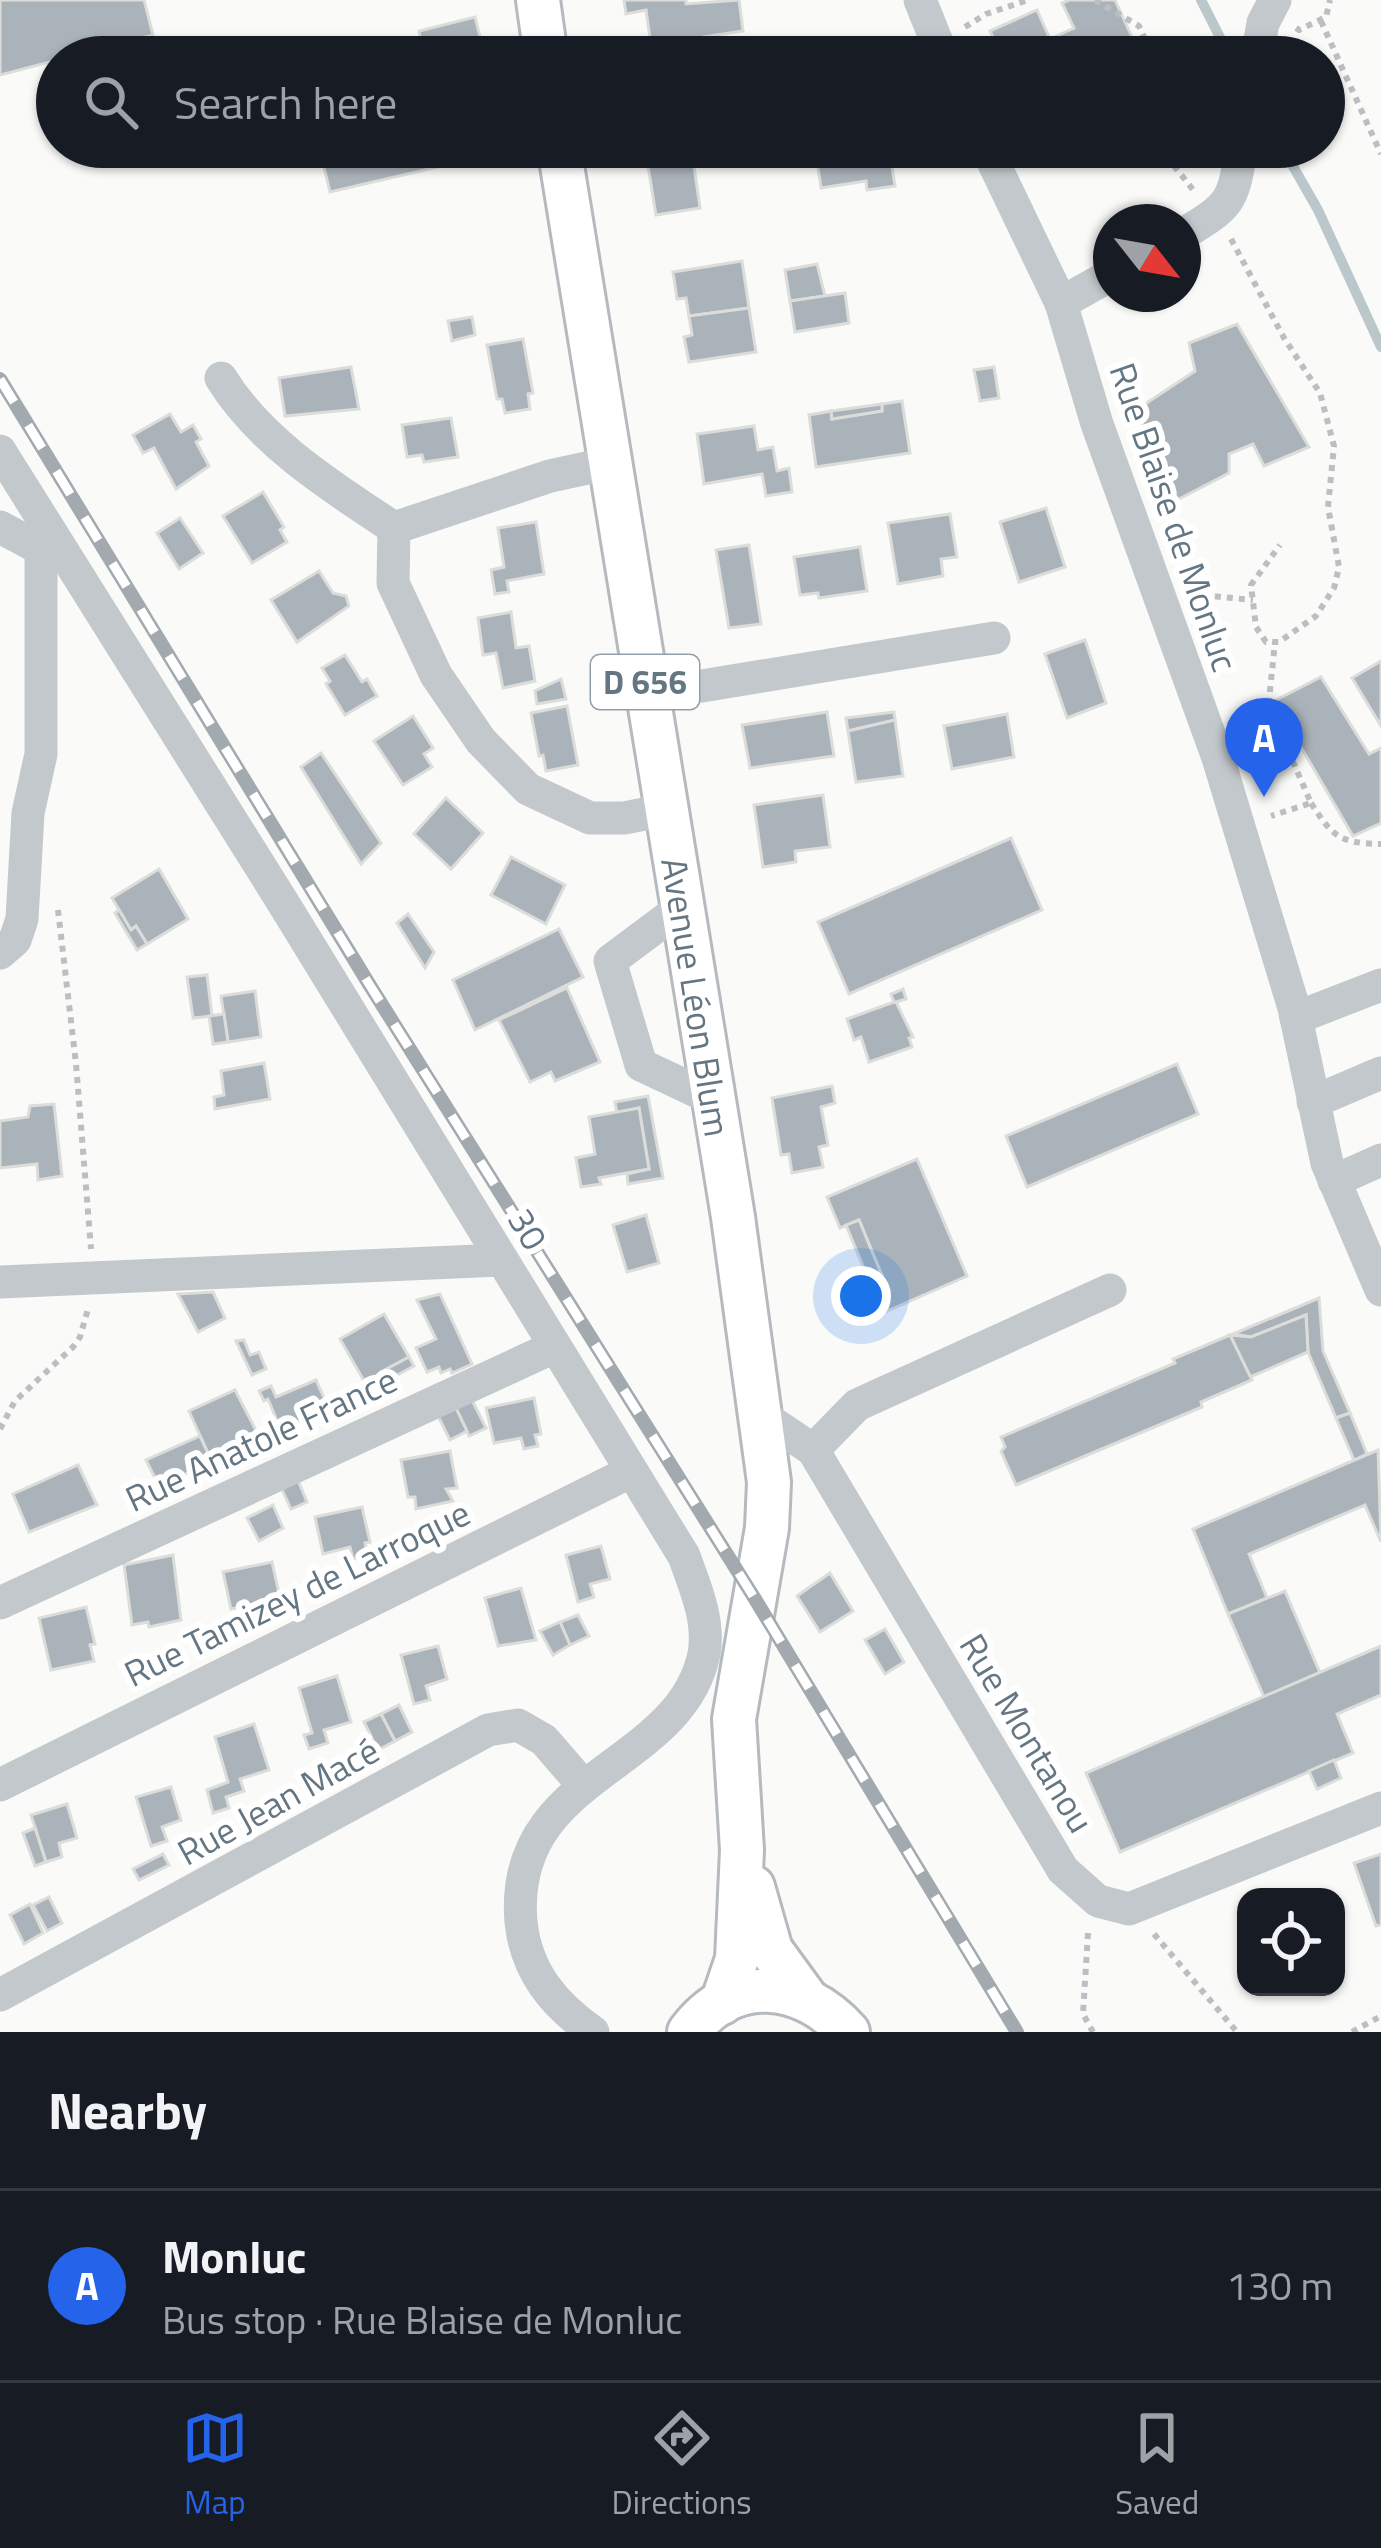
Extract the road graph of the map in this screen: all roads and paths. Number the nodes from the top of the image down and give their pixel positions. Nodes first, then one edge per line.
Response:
1 (538, 0) edge
2 (1028, 0) edge
3 (1095, 0) edge
4 (922, 4) edge
5 (1321, 21) dead end
6 (543, 36) edge
7 (934, 36) edge
8 (959, 36) edge
9 (1143, 36) edge
10 (1328, 36) edge
11 (1345, 74) edge
12 (1381, 154) edge
13 (563, 168) edge
14 (996, 168) edge
15 (1177, 168) edge
16 (1239, 168) edge
17 (1215, 212) junction
18 (1201, 222) edge
19 (1093, 285) edge
20 (1061, 303) junction
21 (221, 378) dead end
22 (0, 451) edge
23 (610, 463) junction
24 (0, 527) edge
25 (394, 528) junction
26 (1280, 545) dead end
27 (48, 546) junction
28 (1159, 599) junction
29 (1253, 600) junction
30 (994, 638) dead end
31 (1275, 642) junction
32 (646, 695) junction
33 (1262, 727) junction
34 (1218, 758) junction
35 (1310, 803) junction
36 (665, 810) junction
37 (1238, 828) junction
38 (1381, 844) edge
39 (57, 904) dead end
40 (680, 908) junction
41 (0, 953) edge
42 (1381, 985) edge
43 (1295, 1018) junction
44 (1381, 1073) edge
45 (711, 1098) junction
46 (1313, 1102) junction
47 (1381, 1160) edge
48 (1334, 1181) junction
49 (501, 1260) junction
50 (91, 1275) junction
51 (0, 1282) edge
52 (1110, 1290) dead end
53 (1381, 1290) edge
54 (554, 1347) junction
55 (761, 1415) junction
56 (0, 1429) edge
57 (813, 1450) junction
58 (629, 1472) junction
59 (0, 1603) edge
60 (0, 1785) edge
61 (583, 1785) junction
62 (1381, 1808) edge
63 (742, 1850) junction
64 (1114, 1905) junction
65 (0, 1995) edge
66 (806, 1998) junction
67 (722, 2002) junction
68 (1381, 2016) edge
69 (593, 2032) edge
70 (688, 2032) edge
71 (848, 2032) edge
72 (1094, 2032) edge
73 (1238, 2032) edge
74 (1352, 2032) edge

1 - 6 main road
2 - 8 path
3 - 9 path
4 - 7 street
5 - 10 path
11 - 12 path
13 - 23 main road, Avenue Léon Blum / D 656
14 - 20 street, Rue Blaise de Monluc
15 - 17 path
16 - 17 street
17 - 18 street
17 - 31 path
19 - 20 street
20 - 28 street, Rue Blaise de Monluc
21 - 25 street
22 - 27 street, 30
23 - 25 street
23 - 32 main road, Avenue Léon Blum / D 656
24 - 27 street
25 - 36 street
26 - 29 path
27 - 41 street
27 - 49 street, 30
28 - 29 path
28 - 34 street, Rue Blaise de Monluc
29 - 31 path
30 - 32 street
31 - 33 path
32 - 36 main road, Avenue Léon Blum / D 656
33 - 34 path
33 - 35 path
34 - 37 street, Rue Blaise de Monluc
35 - 37 path
35 - 38 path
36 - 40 main road, Avenue Léon Blum / D 656
37 - 43 street, Rue Blaise de Monluc
39 - 50 path
40 - 45 main road, Avenue Léon Blum / D 656
40 - 45 street
42 - 43 street
43 - 46 street, Rue Blaise de Monluc
44 - 46 street
45 - 55 main road, Avenue Léon Blum / D 656
46 - 48 street, Rue Blaise de Monluc
47 - 48 street
48 - 53 street, Rue Blaise de Monluc
49 - 50 street
49 - 54 street, 30
50 - 51 street
50 - 56 path
52 - 57 street
54 - 58 street, 30
54 - 59 street, Rue Anatole France
55 - 57 street, Rue Montanou
55 - 63 main road, Avenue Léon Blum / D 656
57 - 64 street, Rue Montanou
58 - 60 street, Rue Tamizey de Larroque
58 - 61 street, 30
61 - 65 street, Rue Jean Macé
61 - 69 street, 30
62 - 64 street
63 - 66 main road, Avenue Léon Blum / D 656
63 - 67 main road, Avenue Léon Blum / D 656
64 - 72 path
64 - 73 path
66 - 67 main road
66 - 71 main road, Avenue Léon Blum
67 - 70 main road
68 - 74 path

